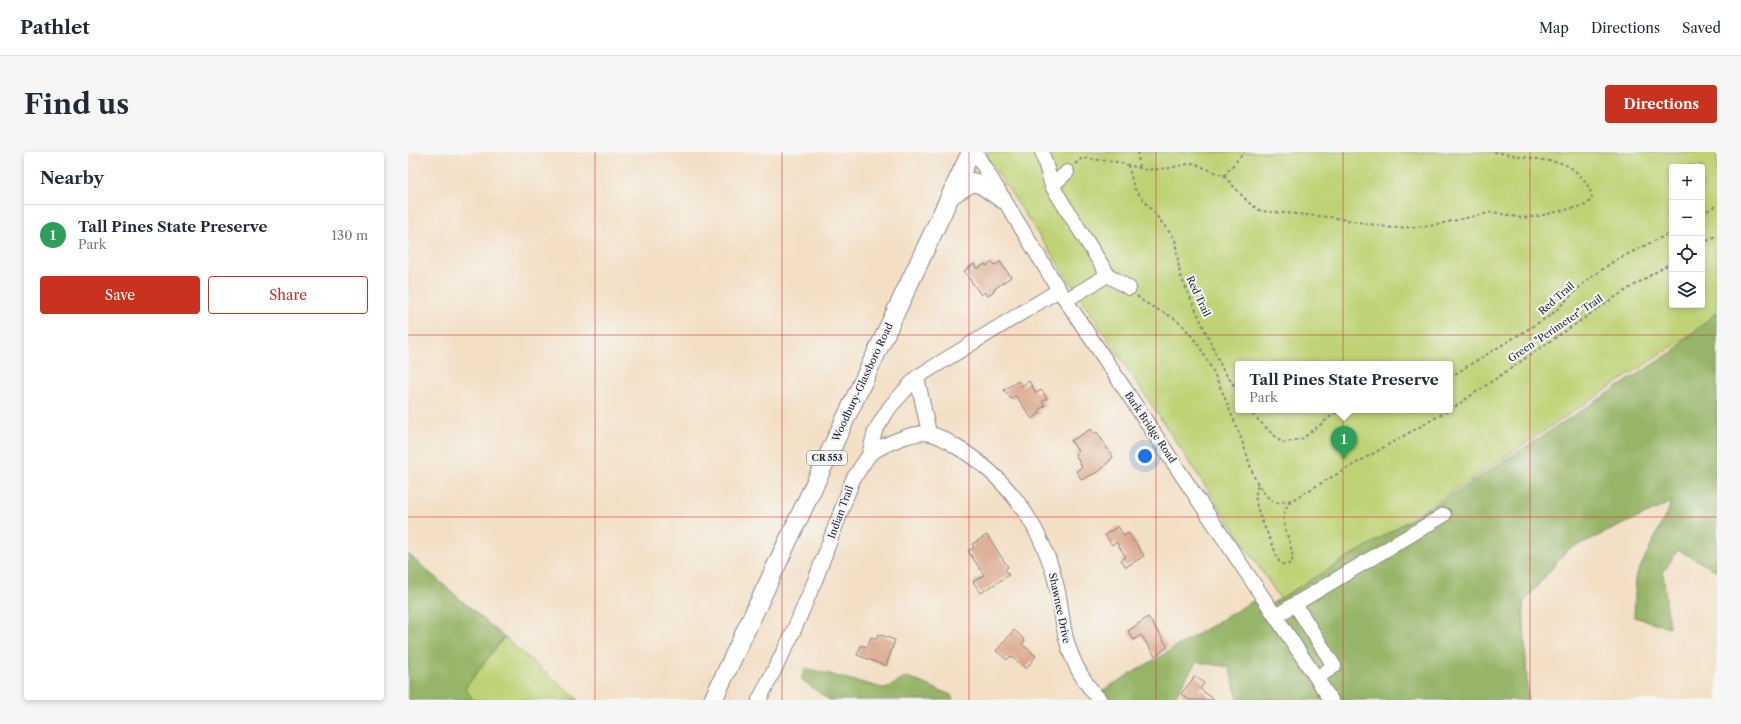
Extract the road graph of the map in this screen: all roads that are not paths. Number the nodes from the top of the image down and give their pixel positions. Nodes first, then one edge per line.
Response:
1 (971, 152) edge
2 (975, 152) edge
3 (1042, 152) edge
4 (1067, 172) road end
5 (1052, 186) junction
6 (951, 195) junction
7 (1002, 199) junction
8 (1108, 275) junction
9 (1129, 288) road end
10 (1063, 295) junction
11 (917, 377) junction
12 (929, 433) junction
13 (869, 455) junction
14 (1444, 514) dead end
15 (1295, 604) junction
16 (1276, 616) junction
17 (1317, 678) junction
18 (713, 700) edge
19 (759, 700) edge
20 (1100, 700) edge
21 (1331, 700) edge

1 - 6 main road, Woodbury-Glassboro Road / CR 553
2 - 7 street, Bark Bridge Road
3 - 5 street
4 - 5 street
5 - 8 street
6 - 7 main road
6 - 18 main road, Woodbury-Glassboro Road / CR 553
7 - 10 street, Bark Bridge Road
8 - 9 street
8 - 10 street, Indian Trail
10 - 11 street, Indian Trail
10 - 16 street, Bark Bridge Road
11 - 12 street
11 - 13 street, Indian Trail
12 - 13 street
12 - 20 street, Shawnee Drive
13 - 19 street, Indian Trail
14 - 15 street
15 - 16 street
15 - 17 street
16 - 17 street, Bark Bridge Road
17 - 21 street, Bark Bridge Road

